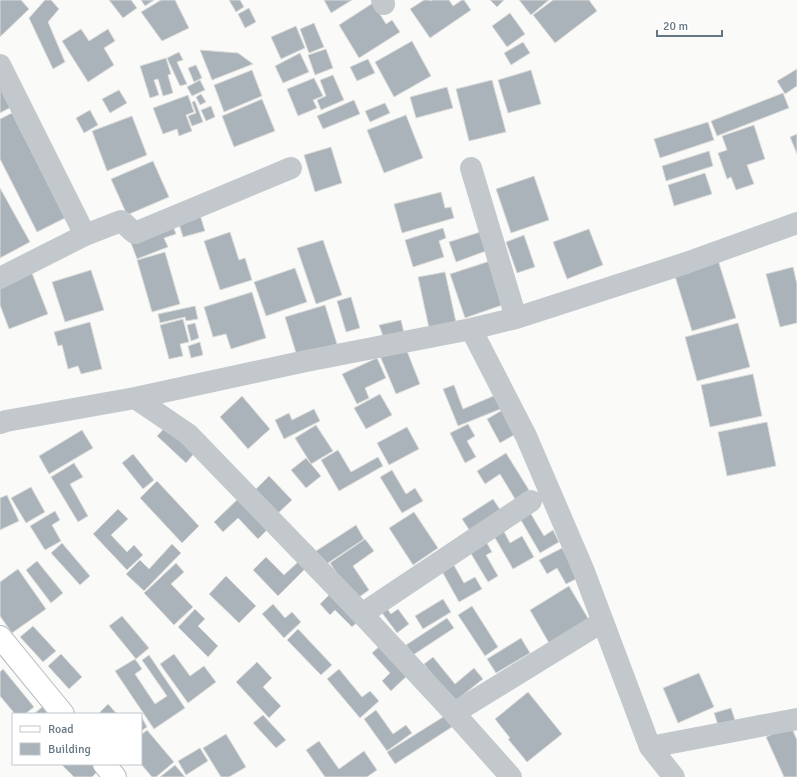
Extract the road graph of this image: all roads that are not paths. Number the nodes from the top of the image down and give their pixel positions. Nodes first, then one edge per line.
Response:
1 (0, 65) edge
2 (291, 168) dead end
3 (471, 168) dead end
4 (797, 223) edge
5 (85, 235) junction
6 (0, 278) edge
7 (516, 318) junction
8 (471, 329) junction
9 (135, 398) junction
10 (0, 424) edge
11 (531, 501) dead end
12 (362, 614) junction
13 (602, 622) junction
14 (0, 636) edge
15 (62, 713) edge
16 (454, 713) junction
17 (797, 719) edge
18 (650, 747) junction
19 (511, 777) edge
20 (674, 777) edge

1 - 5 street
2 - 5 street
3 - 7 street
4 - 7 street
5 - 6 street
7 - 8 street
8 - 9 street
8 - 13 street
9 - 10 street
9 - 12 street
11 - 12 street
12 - 16 street
13 - 16 street
13 - 18 street
14 - 15 street
16 - 19 street
17 - 18 street
18 - 20 street

